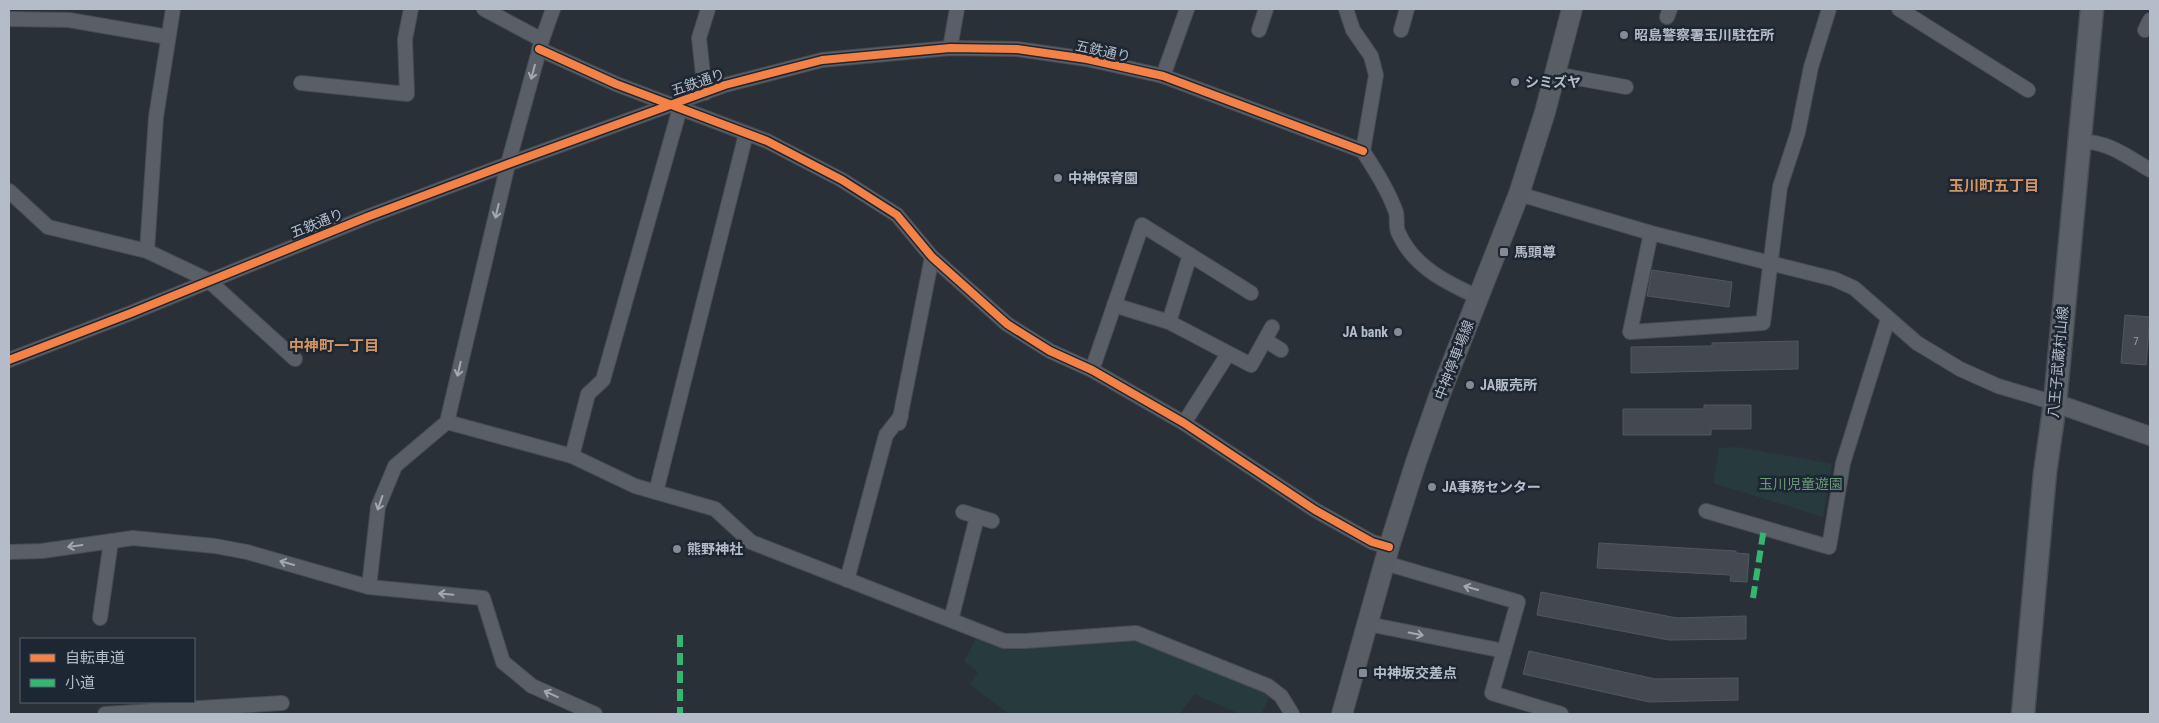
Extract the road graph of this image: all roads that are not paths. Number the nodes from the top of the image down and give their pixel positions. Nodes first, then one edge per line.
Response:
1 (174, 9) edge
2 (411, 9) edge
3 (484, 9) edge
4 (553, 9) edge
5 (708, 9) edge
6 (957, 9) edge
7 (1187, 9) edge
8 (1266, 9) edge
9 (1346, 9) edge
10 (1407, 9) edge
11 (1572, 9) edge
12 (1828, 9) edge
13 (1899, 9) edge
14 (2092, 9) edge
15 (9, 19) edge
16 (1259, 30) dead end
17 (1401, 30) dead end
18 (168, 37) junction
19 (541, 45) junction
20 (950, 48) junction
21 (1555, 74) junction
22 (1163, 76) junction
23 (301, 83) dead end
24 (1626, 87) dead end
25 (2028, 90) dead end
26 (705, 93) junction
27 (676, 106) junction
28 (746, 134) junction
29 (2079, 140) junction
30 (1363, 151) junction
31 (508, 164) junction
32 (2150, 170) edge
33 (9, 191) edge
34 (1519, 194) junction
35 (1651, 232) junction
36 (147, 251) junction
37 (1190, 255) junction
38 (932, 257) junction
39 (1770, 263) junction
40 (208, 280) junction
41 (1252, 293) dead end
42 (1478, 297) junction
43 (1114, 305) junction
44 (1888, 319) junction
45 (1169, 322) junction
46 (1272, 327) dead end
47 (1265, 340) junction
48 (1281, 350) dead end
49 (1228, 354) junction
50 (295, 359) dead end
51 (9, 360) edge
52 (1092, 370) junction
53 (2055, 403) junction
54 (447, 422) junction
55 (1184, 423) junction
56 (2150, 436) edge
57 (572, 456) junction
58 (656, 492) junction
59 (963, 512) dead end
60 (1706, 512) dead end
61 (977, 516) junction
62 (992, 521) dead end
63 (111, 542) junction
64 (9, 552) edge
65 (1387, 555) junction
66 (847, 580) junction
67 (369, 588) junction
68 (100, 618) dead end
69 (951, 620) junction
70 (1368, 624) junction
71 (1504, 651) junction
72 (282, 703) dead end
73 (226, 710) edge
74 (105, 714) edge
75 (595, 714) edge
76 (1292, 714) edge
77 (1342, 714) edge
78 (1561, 714) edge
79 (2023, 714) edge

1 - 18 street
2 - 23 street
3 - 19 street
4 - 19 street
5 - 26 street
6 - 20 street
7 - 22 street
8 - 16 street
9 - 30 street
10 - 17 street
11 - 21 main road, 中神停車場線
12 - 39 street
13 - 25 street
14 - 29 main road, 八王子武蔵村山線
15 - 18 street
18 - 36 street
19 - 27 street
19 -> 31 street
20 - 22 street, 五鉄通り
20 - 26 street, 五鉄通り
21 - 24 street
21 - 34 main road, 中神停車場線
22 - 30 street, 五鉄通り
26 - 27 street, 五鉄通り
27 - 28 street
27 - 31 street, 五鉄通り
27 - 57 street
28 - 38 street
28 - 58 street
29 - 32 street
29 - 53 main road, 八王子武蔵村山線
30 - 42 street
31 - 40 street, 五鉄通り
31 -> 54 street
33 - 36 street
34 - 35 street
34 - 42 main road, 中神停車場線
35 - 39 street
35 - 39 street
36 - 40 street
37 - 41 street
37 - 43 street
37 - 45 street
38 - 52 street
38 - 66 street
39 - 44 street
40 - 50 street
40 - 51 street, 五鉄通り
42 - 65 main road, 中神停車場線
43 - 45 street
43 - 52 street
44 - 53 street
44 - 60 street
45 - 49 street
46 - 47 street
47 - 48 street
47 - 49 street
49 - 55 street
52 - 55 street
53 - 56 street
53 - 79 main road, 八王子武蔵村山線
54 - 57 street
54 -> 67 street
55 - 65 street
57 - 58 street
58 - 66 street
59 - 61 street
61 - 62 street
61 - 69 street
63 -> 64 street
67 -> 63 street
63 - 68 street
65 - 70 main road, 中神停車場線
71 -> 65 street
66 - 69 street
75 -> 67 street
69 - 76 street
70 -> 71 street
70 - 77 main road, 中神停車場線
71 - 78 street
72 - 73 street
73 - 74 street

